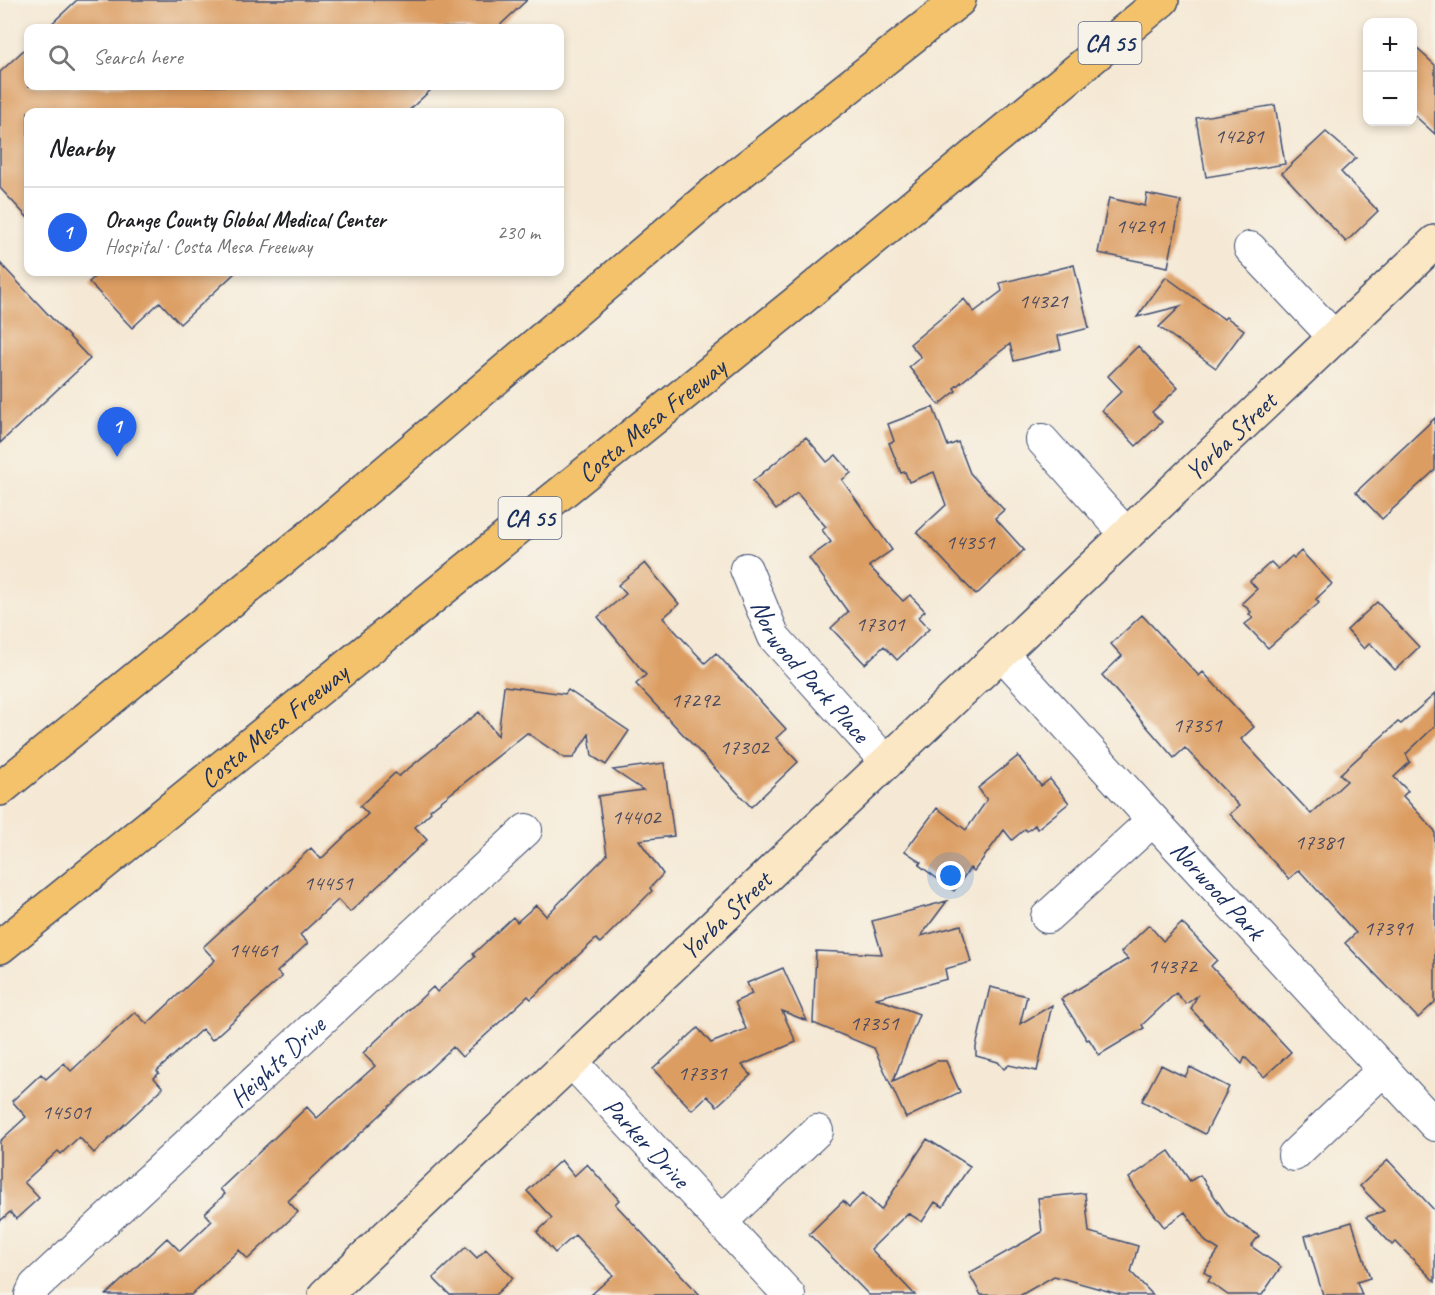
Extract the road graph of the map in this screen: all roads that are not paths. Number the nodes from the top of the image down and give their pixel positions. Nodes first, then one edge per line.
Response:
1 (959, 0) edge
2 (1162, 0) edge
3 (1435, 242) edge
4 (1250, 248) dead end
5 (1334, 337) junction
6 (1042, 440) dead end
7 (1127, 535) junction
8 (746, 569) dead end
9 (1002, 654) junction
10 (887, 763) junction
11 (0, 789) edge
12 (1153, 820) junction
13 (526, 830) dead end
14 (1047, 917) dead end
15 (0, 947) edge
16 (572, 1062) junction
17 (1384, 1070) junction
18 (1435, 1125) edge
19 (817, 1131) dead end
20 (1294, 1155) dead end
21 (721, 1222) junction
22 (338, 1291) edge
23 (31, 1295) edge
24 (789, 1295) edge

1 - 11 highway
2 - 15 highway, Costa Mesa Freeway / CA 55
3 - 5 main road, Yorba Street
4 - 5 street
5 - 7 main road, Yorba Street
6 - 7 street
7 - 9 main road, Yorba Street
8 - 10 street, Norwood Park Place
9 - 10 main road, Yorba Street
9 - 12 street, Norwood Park
10 - 16 main road, Yorba Street
12 - 14 street
12 - 17 street, Norwood Park
13 - 23 street, Heights Drive
16 - 21 street, Parker Drive
16 - 22 main road, Yorba Street
17 - 18 street, Norwood Park
17 - 20 street
19 - 21 street
21 - 24 street, Parker Drive

